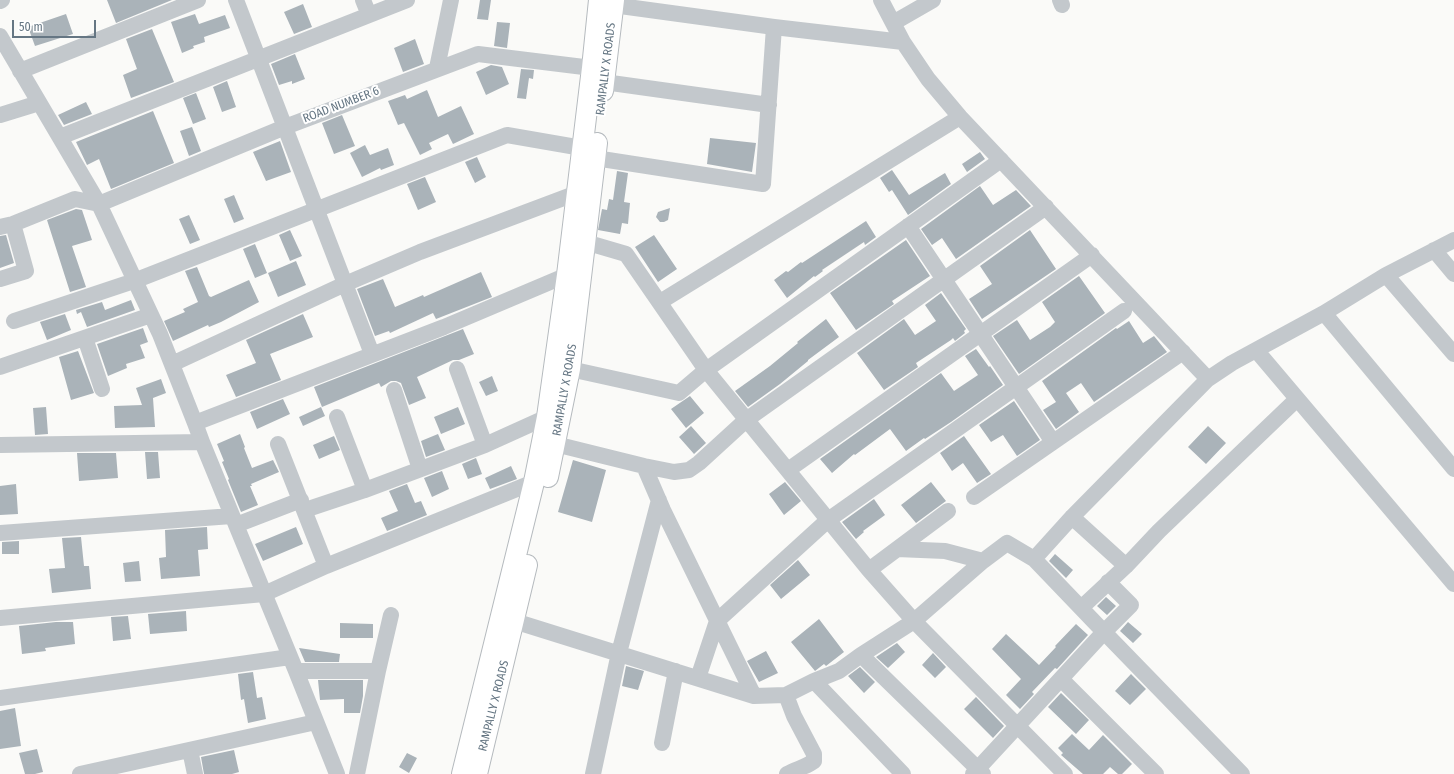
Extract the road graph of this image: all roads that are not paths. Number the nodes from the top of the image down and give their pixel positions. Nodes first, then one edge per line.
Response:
1 (198, 0) edge
2 (236, 0) edge
3 (363, 0) edge
4 (407, 0) edge
5 (451, 0) edge
6 (882, 0) edge
7 (933, 0) edge
8 (609, 2) edge
9 (369, 15) junction
10 (893, 23) junction
11 (774, 27) junction
12 (0, 36) edge
13 (903, 42) junction
14 (258, 59) junction
15 (437, 68) junction
16 (20, 71) junction
17 (598, 75) junction
18 (39, 103) junction
19 (769, 105) junction
20 (0, 115) edge
21 (960, 117) junction
22 (285, 127) junction
23 (60, 138) junction
24 (589, 153) junction
25 (1001, 160) junction
26 (577, 193) junction
27 (99, 204) junction
28 (1046, 207) junction
29 (316, 209) junction
30 (7, 226) edge
31 (908, 226) junction
32 (1454, 240) edge
33 (585, 242) junction
34 (1434, 250) junction
35 (1092, 255) junction
36 (1454, 274) edge
37 (567, 275) junction
38 (1386, 275) junction
39 (0, 279) edge
40 (944, 279) junction
41 (134, 281) junction
42 (345, 284) junction
43 (660, 302) junction
44 (1124, 311) dead end
45 (1324, 313) junction
46 (151, 315) junction
47 (14, 321) dead end
48 (981, 334) junction
49 (85, 338) junction
50 (1256, 350) junction
51 (1183, 352) junction
52 (372, 354) junction
53 (1454, 354) edge
54 (172, 364) junction
55 (0, 367) edge
56 (456, 369) dead end
57 (570, 369) junction
58 (706, 370) junction
59 (1208, 379) junction
60 (1016, 387) junction
61 (102, 389) dead end
62 (394, 390) dead end
63 (1297, 398) junction
64 (337, 417) dead end
65 (547, 417) junction
66 (746, 420) junction
67 (195, 423) junction
68 (202, 442) junction
69 (1054, 442) junction
70 (278, 444) dead end
71 (555, 444) junction
72 (0, 445) edge
73 (485, 445) junction
74 (644, 466) junction
75 (420, 469) junction
76 (1454, 469) edge
77 (788, 470) junction
78 (534, 482) junction
79 (365, 490) junction
80 (974, 497) dead end
81 (659, 500) junction
82 (303, 505) junction
83 (948, 511) dead end
84 (1072, 517) junction
85 (234, 520) junction
86 (828, 520) junction
87 (0, 533) edge
88 (897, 549) junction
89 (1034, 558) junction
90 (982, 561) junction
91 (326, 566) junction
92 (1126, 566) junction
93 (869, 570) junction
94 (1108, 582) junction
95 (1454, 584) edge
96 (264, 594) junction
97 (1081, 608) junction
98 (391, 615) dead end
99 (0, 618) edge
100 (514, 621) junction
101 (717, 621) junction
102 (914, 621) junction
103 (1104, 632) junction
104 (619, 653) junction
105 (861, 654) junction
106 (293, 664) junction
107 (378, 671) junction
108 (676, 671) junction
109 (698, 678) junction
110 (1061, 679) junction
111 (814, 681) junction
112 (786, 695) junction
113 (754, 696) junction
114 (0, 698) edge
115 (316, 722) junction
116 (1018, 726) junction
117 (662, 743) dead end
118 (190, 750) junction
119 (978, 772) edge
120 (86, 773) edge
121 (195, 774) edge
122 (337, 774) edge
123 (357, 774) edge
124 (462, 774) edge
125 (477, 774) edge
126 (594, 774) edge
127 (788, 774) edge
128 (903, 774) edge
129 (1065, 774) edge
130 (1156, 774) edge
131 (1242, 774) edge

1 - 16 street
2 - 14 street
3 - 9 street
4 - 9 street
5 - 15 street
6 - 10 street
7 - 10 street
8 - 11 street
8 - 17 main road
9 - 14 street
10 - 13 street
11 - 13 street
11 - 19 street
12 - 16 street
13 - 21 street
14 - 22 street
14 - 23 street
15 - 17 street, ROAD NUMBER 6
15 - 22 street, ROAD NUMBER 6
16 - 18 street
17 - 19 street, ROAD NUMBER 6
17 - 24 main road
18 - 20 street
18 - 23 street
19 - 24 street
21 - 25 street
21 - 43 street
22 - 27 street, ROAD NUMBER 6
22 - 29 street
23 - 27 street
24 - 26 main road
24 - 29 street
24 - 33 main road, RAMPALLY X ROADS
25 - 28 street
25 - 31 street
26 - 37 main road
26 - 42 street
27 - 30 street
27 - 41 street
28 - 35 street
28 - 40 street
29 - 41 street
29 - 42 street
30 - 39 street
31 - 40 street
31 - 58 street
32 - 34 street
33 - 43 street
33 - 57 main road, RAMPALLY X ROADS
34 - 36 street
34 - 38 street
35 - 48 street
35 - 51 street
37 - 52 street
37 - 65 main road
38 - 45 street
38 - 53 street
40 - 48 street
40 - 66 street
41 - 46 street
41 - 47 street
42 - 52 street
42 - 54 street
43 - 58 street
44 - 60 street
45 - 50 street
45 - 76 street
46 - 49 street
46 - 54 street
48 - 60 street
48 - 77 street
49 - 55 street
49 - 61 street
50 - 59 street
50 - 63 street
51 - 59 street
51 - 69 street
52 - 67 street
54 - 67 street
56 - 73 street
57 - 58 street
57 - 71 main road, RAMPALLY X ROADS
58 - 66 street
59 - 84 street
60 - 69 street
60 - 86 street
62 - 75 street
63 - 92 street
63 - 95 street
64 - 79 street
65 - 73 street
65 - 78 main road
66 - 74 street
66 - 77 street
67 - 68 street
68 - 72 street
68 - 85 street
69 - 80 street
70 - 82 street
71 - 74 street
71 - 100 main road, RAMPALLY X ROADS
73 - 75 street
74 - 81 street
75 - 79 street
77 - 86 street
78 - 91 street
78 - 124 main road
79 - 82 street
81 - 101 street
81 - 104 street
82 - 85 street
82 - 91 street
83 - 88 street
84 - 89 street
84 - 92 street
85 - 87 street
85 - 96 street
86 - 93 street
86 - 101 street
88 - 90 street
88 - 93 street
89 - 90 street
89 - 97 street
90 - 102 street
91 - 96 street
92 - 94 street
93 - 102 street
94 - 97 street
94 - 103 street
96 - 99 street
96 - 106 street
97 - 103 street
98 - 107 street
100 - 104 street
100 - 125 main road, RAMPALLY X ROADS
101 - 109 street
101 - 113 street
102 - 105 street
102 - 116 street
103 - 110 street
103 - 131 street
104 - 108 street
104 - 126 street
105 - 111 street
105 - 119 street
106 - 107 street
106 - 114 street
106 - 115 street
107 - 123 street
108 - 109 street
108 - 117 street
109 - 113 street
110 - 116 street
110 - 130 street
111 - 112 street
111 - 128 street
112 - 113 street
112 - 127 street
115 - 118 street
115 - 122 street
116 - 119 street
116 - 129 street
118 - 120 street
118 - 121 street

